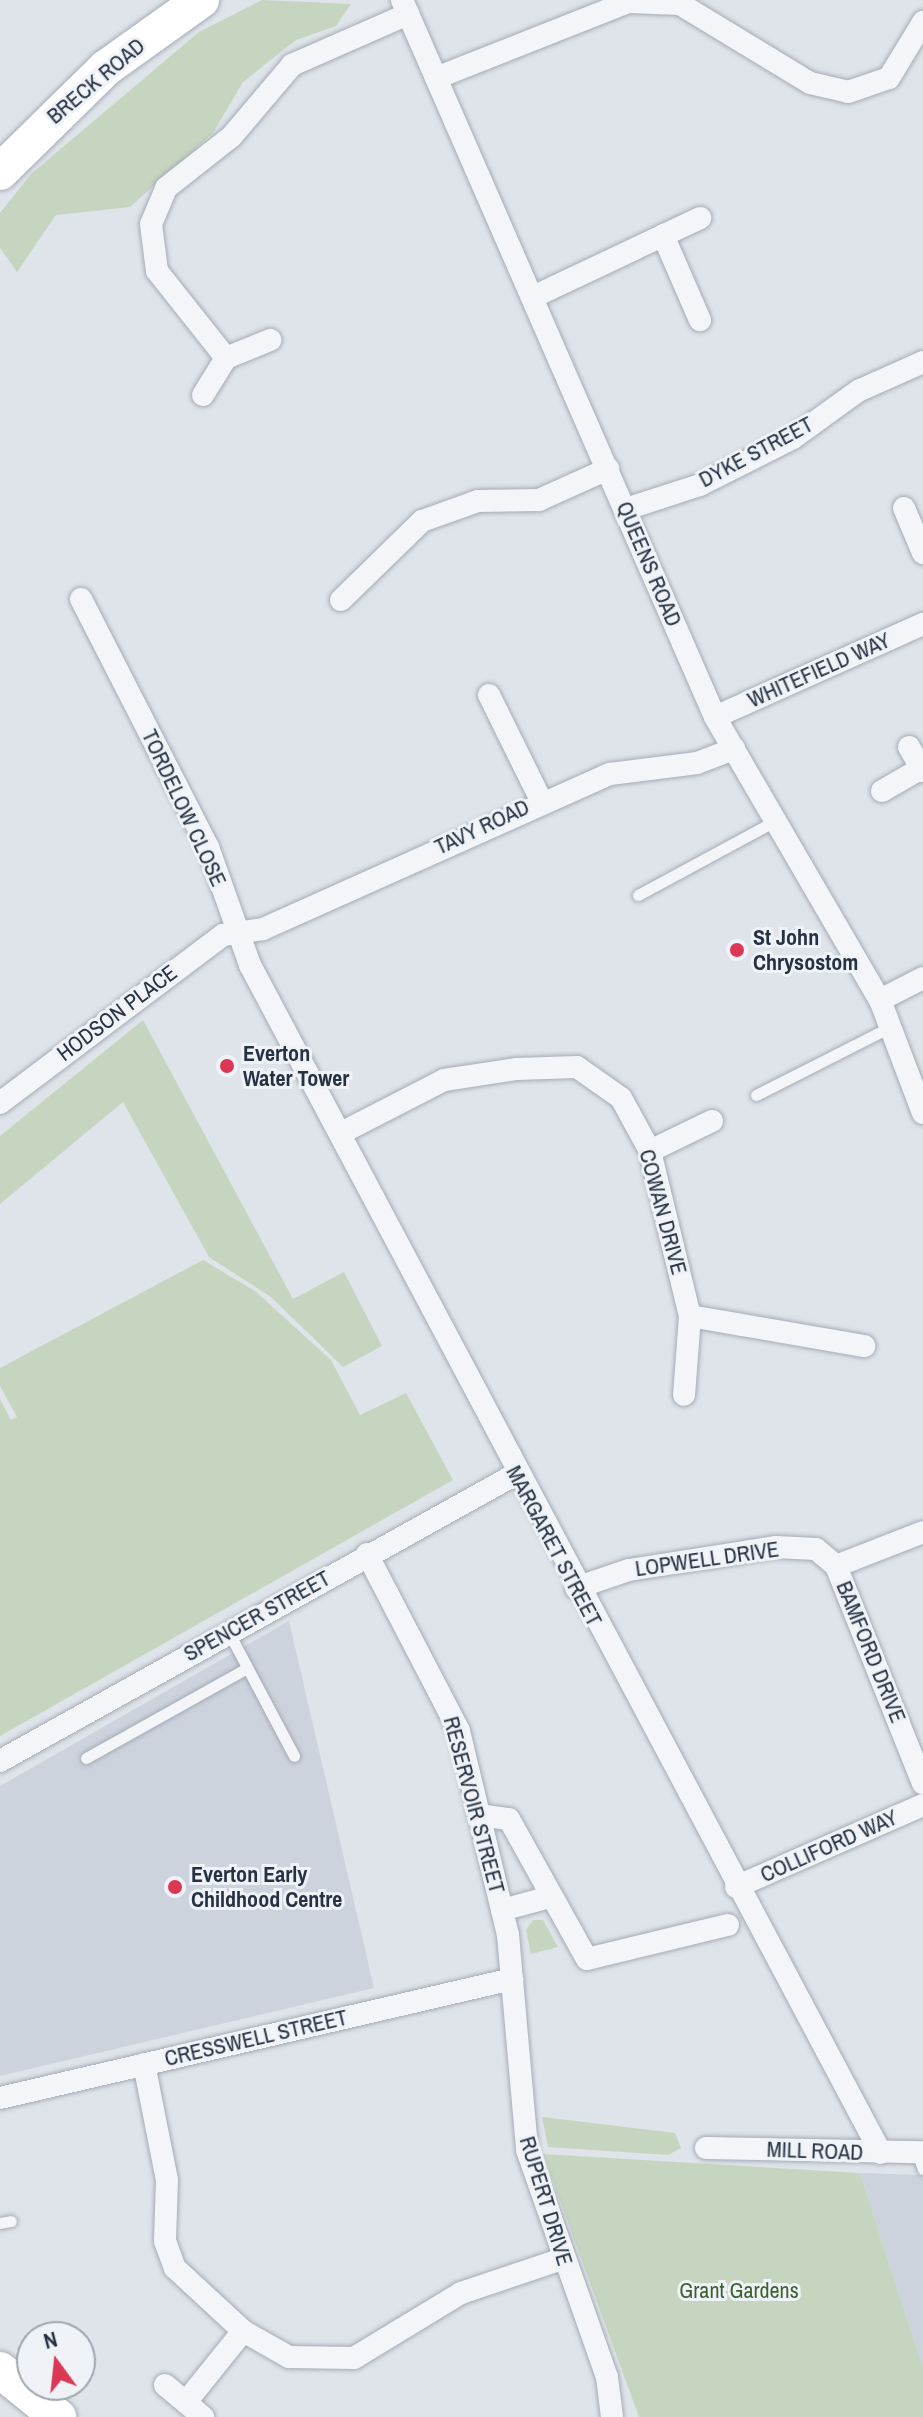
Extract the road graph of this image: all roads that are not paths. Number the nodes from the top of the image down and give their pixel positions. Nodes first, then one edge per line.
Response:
1 (201, 0) edge
2 (405, 7) edge
3 (923, 22) edge
4 (436, 78) junction
5 (0, 172) edge
6 (700, 218) dead end
7 (663, 235) junction
8 (533, 297) junction
9 (700, 320) dead end
10 (270, 340) dead end
11 (226, 358) junction
12 (923, 362) edge
13 (203, 395) dead end
14 (608, 469) junction
15 (904, 508) dead end
16 (626, 509) junction
17 (923, 553) edge
18 (81, 599) dead end
19 (341, 600) dead end
20 (923, 624) edge
21 (489, 695) dead end
22 (715, 717) junction
23 (909, 747) dead end
24 (734, 749) junction
25 (922, 770) edge
26 (882, 791) dead end
27 (541, 800) junction
28 (773, 822) junction
29 (638, 895) dead end
30 (239, 933) junction
31 (923, 978) edge
32 (880, 1000) junction
33 (888, 1028) junction
34 (756, 1095) dead end
35 (0, 1103) edge
36 (923, 1113) edge
37 (712, 1121) dead end
38 (341, 1133) junction
39 (650, 1151) junction
40 (690, 1316) junction
41 (864, 1346) dead end
42 (684, 1395) dead end
43 (516, 1474) junction
44 (923, 1532) edge
45 (367, 1554) junction
46 (836, 1566) junction
47 (576, 1588) junction
48 (228, 1632) junction
49 (247, 1668) junction
50 (294, 1756) dead end
51 (86, 1758) dead end
52 (0, 1761) edge
53 (923, 1783) edge
54 (923, 1805) edge
55 (479, 1815) junction
56 (736, 1887) junction
57 (550, 1897) junction
58 (502, 1910) junction
59 (728, 1925) dead end
60 (512, 1979) junction
61 (144, 2064) junction
62 (0, 2098) edge
63 (706, 2148) dead end
64 (881, 2153) junction
65 (921, 2157) edge
66 (562, 2259) junction
67 (243, 2331) junction
68 (0, 2370) edge
69 (165, 2385) dead end
70 (186, 2402) junction
71 (58, 2417) edge
72 (203, 2417) edge
73 (612, 2417) edge

1 - 5 main road, BRECK ROAD
2 - 4 street, QUEENS ROAD
2 - 11 street
3 - 4 street
4 - 8 street, QUEENS ROAD
6 - 7 street
7 - 8 street
7 - 9 street
8 - 14 street, QUEENS ROAD
10 - 11 street
11 - 13 street
12 - 16 street, DYKE STREET
14 - 16 street, QUEENS ROAD
14 - 19 street
15 - 17 street
16 - 22 street, QUEENS ROAD
18 - 30 street, TORDELOW CLOSE
20 - 22 street, WHITEFIELD WAY
21 - 27 street
22 - 24 street, QUEENS ROAD
23 - 25 street
24 - 27 street, TAVY ROAD
24 - 28 street, QUEENS ROAD
25 - 26 street
27 - 30 street, TAVY ROAD
28 - 29 lane
28 - 32 street, QUEENS ROAD
30 - 35 street, HODSON PLACE
30 - 38 street, MARGARET STREET
31 - 32 street
32 - 33 street, QUEENS ROAD
33 - 34 lane
33 - 36 street, QUEENS ROAD
37 - 39 street
38 - 39 street, COWAN DRIVE
38 - 43 street, MARGARET STREET
39 - 40 street, COWAN DRIVE
40 - 41 street
40 - 42 street, COWAN DRIVE
43 - 45 street, SPENCER STREET
43 - 47 street, MARGARET STREET
44 - 46 street
45 - 48 street, SPENCER STREET
45 - 55 street, RESERVOIR STREET
46 - 47 street, LOPWELL DRIVE
46 - 53 street, BAMFORD DRIVE
47 - 56 street, MARGARET STREET
48 - 49 lane
48 - 52 street, SPENCER STREET
49 - 50 lane
49 - 51 lane
54 - 56 street, COLLIFORD WAY
55 - 57 street
55 - 58 street, RESERVOIR STREET
56 - 64 street, MARGARET STREET
57 - 58 street
57 - 59 street
58 - 60 street, RESERVOIR STREET
60 - 61 street, CRESSWELL STREET
60 - 66 street, RUPERT DRIVE
61 - 62 street, CRESSWELL STREET
61 - 67 street
63 - 64 street, MILL ROAD
64 - 65 street, MILL ROAD
66 - 67 street
66 - 73 street, RUPERT DRIVE
67 - 70 street
68 - 71 main road
69 - 70 street
70 - 72 street

